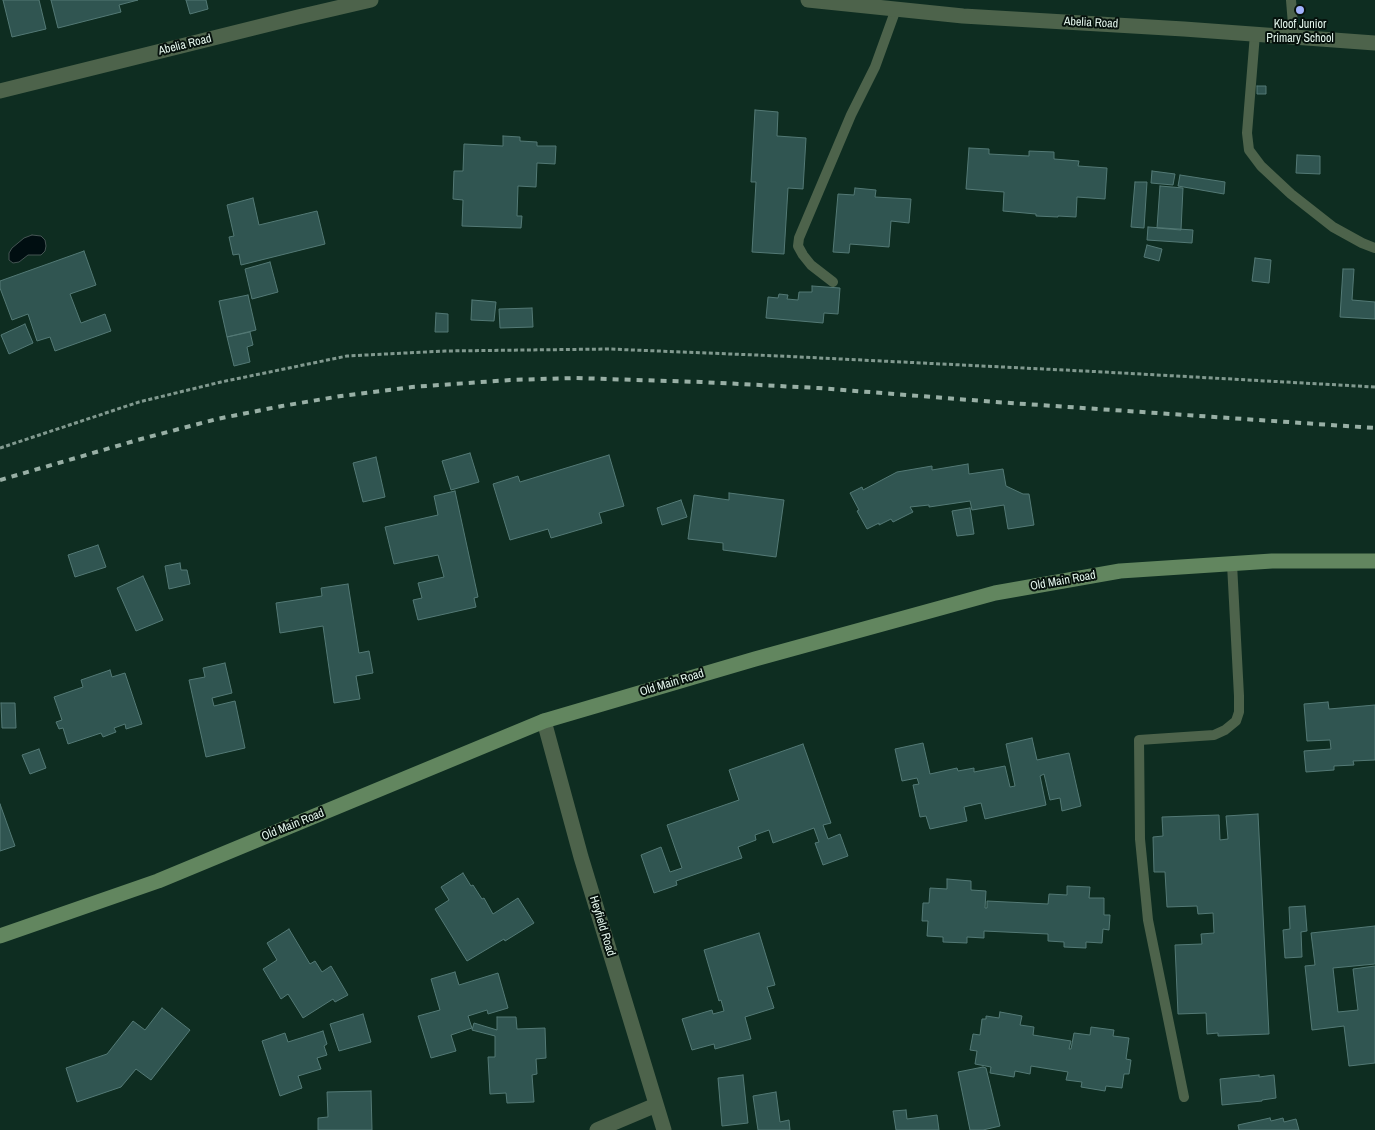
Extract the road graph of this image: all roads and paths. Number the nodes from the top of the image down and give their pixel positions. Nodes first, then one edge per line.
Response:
1 (371, 0) edge
2 (808, 0) edge
3 (1291, 0) edge
4 (896, 9) junction
5 (1255, 34) junction
6 (1294, 36) junction
7 (1375, 43) edge
8 (0, 91) edge
9 (1375, 248) edge
10 (833, 282) dead end
11 (1375, 387) edge
12 (0, 448) edge
13 (1375, 562) edge
14 (1232, 564) junction
15 (544, 721) junction
16 (0, 936) edge
17 (1184, 1096) dead end
18 (656, 1106) junction
19 (597, 1130) edge
20 (664, 1130) edge

1 - 8 street, Abelia Road
2 - 4 street, Abelia Road
3 - 6 lane
4 - 5 street, Abelia Road
4 - 10 lane
5 - 6 street, Abelia Road
5 - 9 lane
6 - 7 street, Abelia Road
11 - 12 path
13 - 14 street, Old Main Road
14 - 15 street, Old Main Road
14 - 17 lane
15 - 16 street, Old Main Road
15 - 18 street, Heyfield Road
18 - 19 street
18 - 20 street, Heyfield Road

